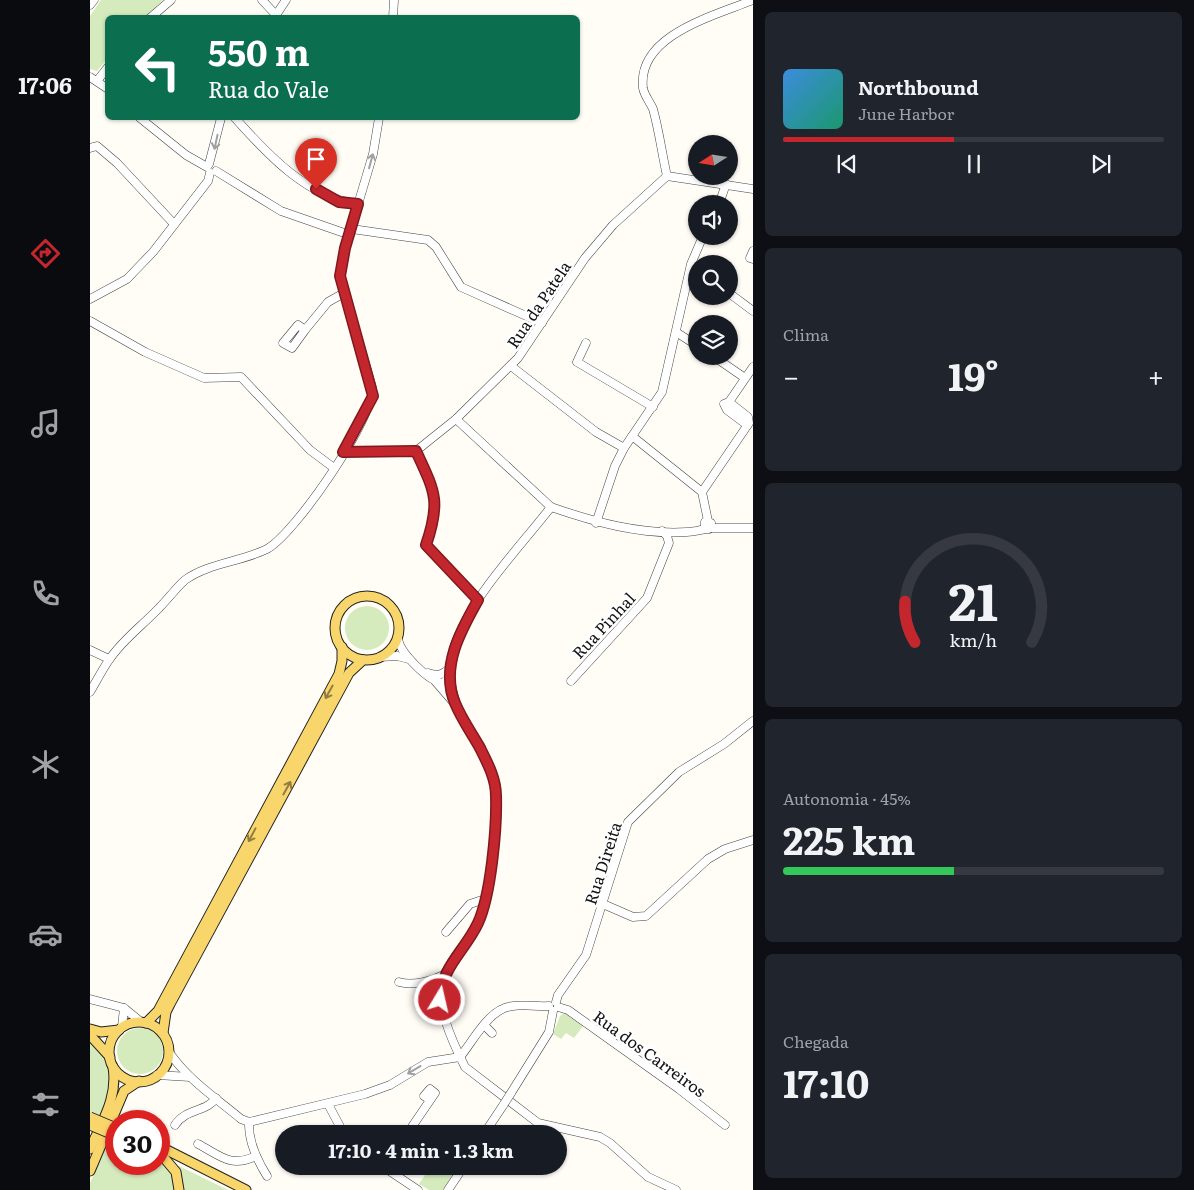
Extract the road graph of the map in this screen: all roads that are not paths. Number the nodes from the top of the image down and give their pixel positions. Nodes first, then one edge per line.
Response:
1 (94, 0) edge
2 (171, 0) edge
3 (262, 0) edge
4 (286, 0) edge
5 (394, 0) edge
6 (753, 0) edge
7 (90, 5) edge
8 (154, 15) edge
9 (274, 15) edge
10 (276, 15) edge
11 (393, 15) edge
12 (105, 70) edge
13 (94, 79) edge
14 (105, 88) edge
15 (142, 120) edge
16 (221, 120) edge
17 (237, 120) edge
18 (379, 120) edge
19 (92, 147) edge
20 (211, 168) junction
21 (667, 176) junction
22 (688, 179) edge
23 (731, 185) edge
24 (753, 189) edge
25 (358, 204) junction
26 (174, 224) junction
27 (351, 232) junction
28 (753, 251) edge
29 (753, 259) edge
30 (688, 288) edge
31 (344, 293) junction
32 (90, 299) edge
33 (738, 300) edge
34 (753, 311) edge
35 (90, 321) edge
36 (542, 323) junction
37 (305, 330) dead end
38 (676, 332) junction
39 (688, 340) edge
40 (586, 343) dead end
41 (726, 365) edge
42 (511, 366) junction
43 (753, 367) edge
44 (745, 378) junction
45 (653, 406) junction
46 (456, 420) junction
47 (632, 436) junction
48 (624, 448) junction
49 (416, 451) junction
50 (343, 452) junction
51 (334, 468) junction
52 (702, 492) junction
53 (551, 507) junction
54 (596, 523) junction
55 (708, 526) junction
56 (753, 528) edge
57 (662, 531) junction
58 (478, 600) junction
59 (398, 638) junction
60 (342, 647) junction
61 (90, 650) edge
62 (380, 657) junction
63 (110, 659) junction
64 (409, 659) junction
65 (363, 660) junction
66 (451, 665) junction
67 (429, 675) junction
68 (571, 681) dead end
69 (90, 692) edge
70 (455, 704) junction
71 (753, 721) edge
72 (753, 840) edge
73 (485, 899) junction
74 (603, 904) junction
75 (446, 932) dead end
76 (444, 974) junction
77 (400, 982) dead end
78 (90, 999) edge
79 (554, 1006) junction
80 (124, 1008) junction
81 (144, 1022) junction
82 (484, 1025) junction
83 (121, 1028) junction
84 (90, 1030) edge
85 (492, 1033) dead end
86 (163, 1034) junction
87 (90, 1035) edge
88 (169, 1052) junction
89 (460, 1057) junction
90 (111, 1061) junction
91 (157, 1075) junction
92 (192, 1078) junction
93 (139, 1081) junction
94 (216, 1098) junction
95 (430, 1100) dead end
96 (328, 1104) junction
97 (90, 1117) edge
98 (249, 1122) junction
99 (105, 1123) edge
100 (90, 1125) edge
101 (175, 1125) dead end
102 (339, 1125) edge
103 (412, 1125) edge
104 (490, 1125) edge
105 (725, 1126) dead end
106 (105, 1131) edge
107 (198, 1144) dead end
108 (90, 1149) edge
109 (170, 1155) edge
110 (170, 1156) edge
111 (256, 1156) junction
112 (170, 1164) edge
113 (90, 1172) edge
114 (395, 1175) edge
115 (458, 1175) edge
116 (267, 1176) dead end
117 (179, 1190) edge
118 (237, 1190) edge
119 (246, 1190) edge
120 (418, 1190) edge
121 (448, 1190) edge
122 (676, 1190) edge

1 - 7 street
2 - 8 street
3 - 9 street
4 - 10 street
5 - 11 street
6 - 21 street
12 - 13 street
13 - 14 street
15 - 20 street
16 -> 20 street
17 - 25 street
25 -> 18 street
19 - 26 street
20 - 26 street
20 - 27 street
21 - 22 street
21 - 36 street, Rua da Patela
23 - 24 street
25 - 27 street
26 - 32 street
27 - 31 street
27 - 36 street
28 - 29 street
30 - 38 street
31 - 37 street
31 - 50 street
33 - 34 street
35 - 51 street
36 - 42 street, Rua da Patela
38 - 39 street
38 - 45 street
40 - 45 street
41 - 44 street
42 - 46 street, Rua da Patela
42 - 48 street
43 - 44 street
44 - 52 street
45 - 47 street
46 - 49 street, Rua da Patela
46 - 53 street
47 - 48 street
47 - 52 street
48 - 54 street
49 - 50 street
49 - 58 street
50 - 51 street
51 - 63 street
52 - 55 street
53 - 54 street
53 - 58 street
54 - 57 street
55 - 56 street
55 - 57 street
57 - 68 street, Rua Pinhal
58 - 66 street
59 - 60 main road
59 - 62 main road
59 - 64 street
60 - 65 main road
60 -> 81 main road
61 - 63 street
62 - 64 street
62 - 65 main road
63 - 69 street
64 - 67 street
86 -> 65 main road
66 - 67 street
66 - 70 street
67 - 70 street
70 - 73 street
71 - 74 street, Rua Direita
72 - 74 street
73 - 75 street
73 - 76 street
74 - 79 street, Rua Direita
76 - 77 street
76 - 89 street
78 - 80 street
79 - 82 street
79 - 104 street, Rua Direita, bridge
79 - 105 street, Rua dos Carreiros
80 - 81 street
80 - 83 street
81 - 83 main road
81 - 86 main road
82 - 85 street
82 - 89 street
83 - 84 main road
83 - 90 main road
86 - 88 main road
87 - 90 main road
88 - 91 main road
88 - 92 street
89 -> 96 street
89 - 122 street
90 - 93 main road
90 - 108 main road
91 - 92 street
91 - 93 main road
92 - 94 street
93 - 113 main road
94 - 98 street
94 - 101 street
95 - 103 street
96 - 98 street
96 - 102 street
97 - 99 main road, bridge
98 - 111 street
100 - 106 main road, bridge
107 - 111 street
109 - 119 main road
110 - 118 main road
111 - 116 street
112 - 117 main road
114 - 120 street
115 - 121 street

